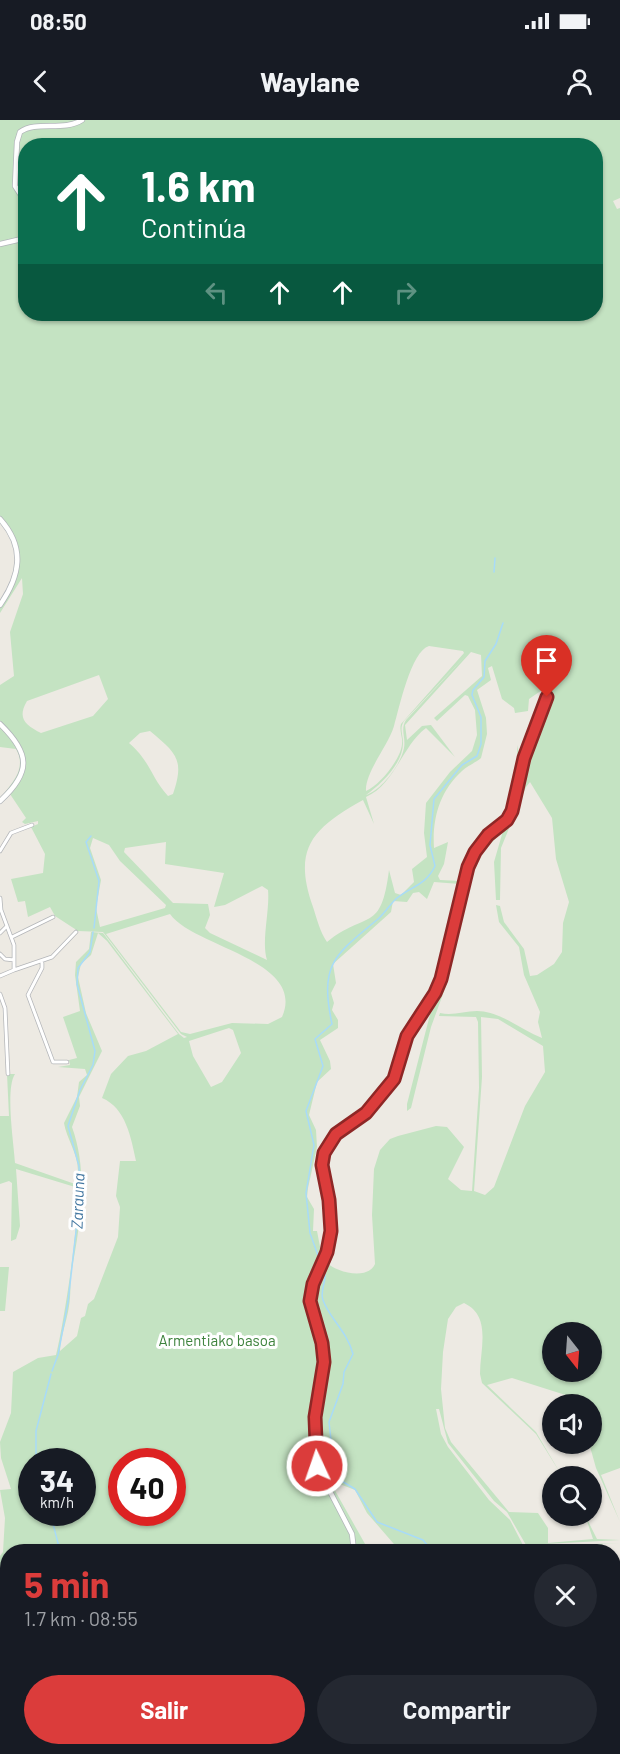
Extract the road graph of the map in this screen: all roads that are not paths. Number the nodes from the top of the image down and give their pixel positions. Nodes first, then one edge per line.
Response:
1 (82, 120) edge
2 (18, 138) edge
3 (18, 139) edge
4 (18, 191) edge
5 (18, 239) edge
6 (0, 244) edge
7 (0, 519) edge
8 (0, 605) edge
9 (547, 697) dead end
10 (0, 724) edge
11 (530, 738) joint
12 (0, 801) edge
13 (32, 825) dead end
14 (0, 851) edge
15 (0, 898) edge
16 (53, 917) dead end
17 (7, 926) junction
18 (76, 932) dead end
19 (0, 933) edge
20 (12, 937) junction
21 (0, 954) edge
22 (14, 960) junction
23 (42, 963) junction
24 (14, 970) junction
25 (0, 976) edge
26 (0, 994) edge
27 (67, 1062) dead end
28 (8, 1074) dead end
29 (353, 1544) edge

1 - 2 street
3 - 4 street
5 - 6 street
7 - 8 street
9 - 11 street
10 - 12 street
11 - 29 street
13 - 14 street
15 - 17 street
16 - 20 street
17 - 19 street
17 - 20 street
18 - 23 street
20 - 22 street
21 - 22 street
22 - 24 street
23 - 24 street
23 - 27 street
24 - 25 street
26 - 28 street

